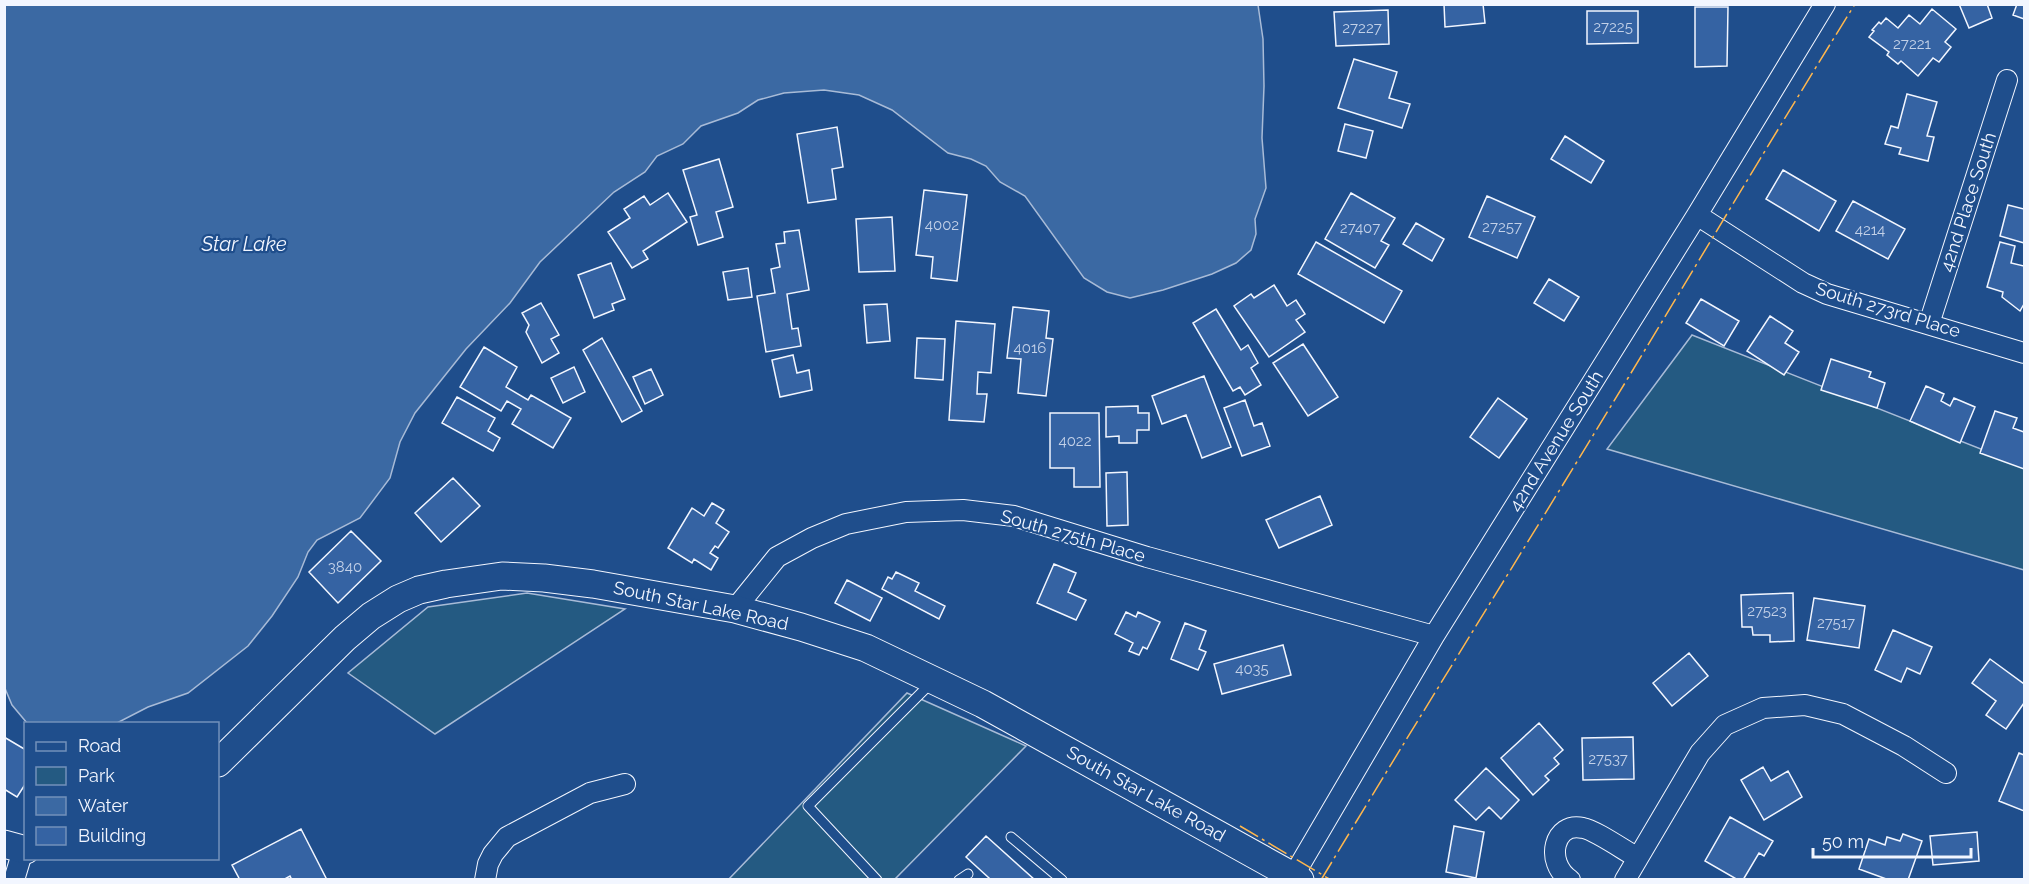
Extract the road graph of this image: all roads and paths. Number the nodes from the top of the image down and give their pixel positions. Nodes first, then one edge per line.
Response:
1 (1824, 4) edge
2 (2007, 80) dead end
3 (1697, 215) junction
4 (1929, 324) junction
5 (2025, 353) edge
6 (735, 609) junction
7 (1434, 636) junction
8 (934, 680) junction
9 (219, 762) edge
10 (1946, 773) dead end
11 (625, 784) dead end
12 (1011, 837) dead end
13 (18, 848) edge
14 (1638, 858) junction
15 (1294, 878) edge
16 (14, 879) edge
17 (485, 879) edge
18 (877, 879) edge
19 (1062, 879) edge
20 (1570, 879) edge
21 (1625, 879) edge

1 - 3 street, 42nd Avenue South
2 - 4 street, 42nd Place South
3 - 4 street, South 273rd Place
3 - 7 street, 42nd Avenue South
4 - 5 street, South 273rd Place
6 - 7 street, South 275th Place
6 - 8 street, South Star Lake Road
6 - 9 street, South Star Lake Road
7 - 15 street, 42nd Avenue South
8 - 15 street, South Star Lake Road
8 - 18 lane
10 - 14 street
11 - 17 street
12 - 19 lane
13 - 16 street
14 - 20 street
14 - 21 street

